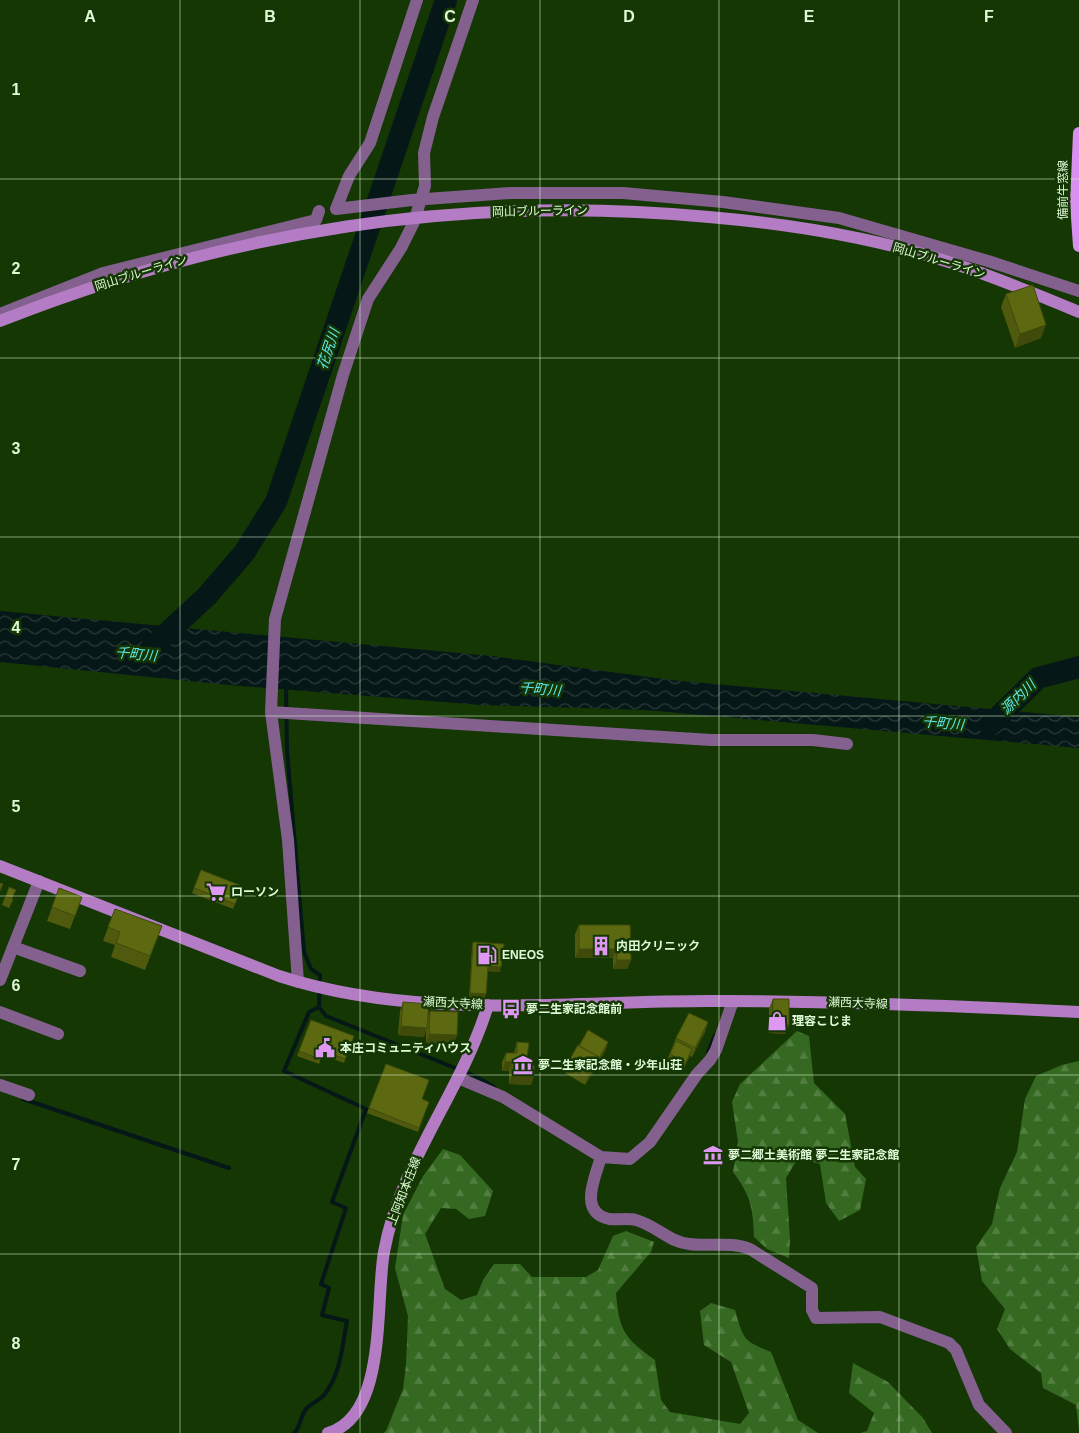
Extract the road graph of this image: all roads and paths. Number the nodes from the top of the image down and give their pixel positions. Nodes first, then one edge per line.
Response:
1 (417, 0) edge
2 (474, 0) edge
3 (1079, 133) edge
4 (417, 200) junction
5 (319, 211) dead end
6 (1079, 246) edge
7 (1079, 291) edge
8 (1079, 312) edge
9 (0, 314) edge
10 (0, 321) edge
11 (271, 712) junction
12 (848, 744) dead end
13 (0, 866) edge
14 (39, 881) junction
15 (13, 948) junction
16 (80, 971) dead end
17 (0, 980) edge
18 (303, 984) junction
19 (733, 1001) junction
20 (488, 1005) junction
21 (0, 1012) edge
22 (1079, 1012) edge
23 (58, 1034) dead end
24 (460, 1072) junction
25 (0, 1085) edge
26 (28, 1095) dead end
27 (601, 1157) junction
28 (328, 1433) edge
29 (1006, 1433) edge

1 - 4 street
2 - 4 street
3 - 6 main road, 備前牛窓線
4 - 7 street
4 - 11 street
5 - 9 street
8 - 10 main road, 岡山ブルーライン, bridge
11 - 12 street
11 - 18 street
13 - 14 main road, 瀬西大寺線
14 - 15 street
14 - 18 main road, 瀬西大寺線
15 - 16 street
15 - 17 street
18 - 20 main road, 瀬西大寺線
19 - 20 main road, 瀬西大寺線
19 - 22 main road, 瀬西大寺線
19 - 27 street
20 - 24 main road, 上阿知本庄線
21 - 23 street
24 - 27 street
24 - 28 main road, 上阿知本庄線
25 - 26 street
27 - 29 street

